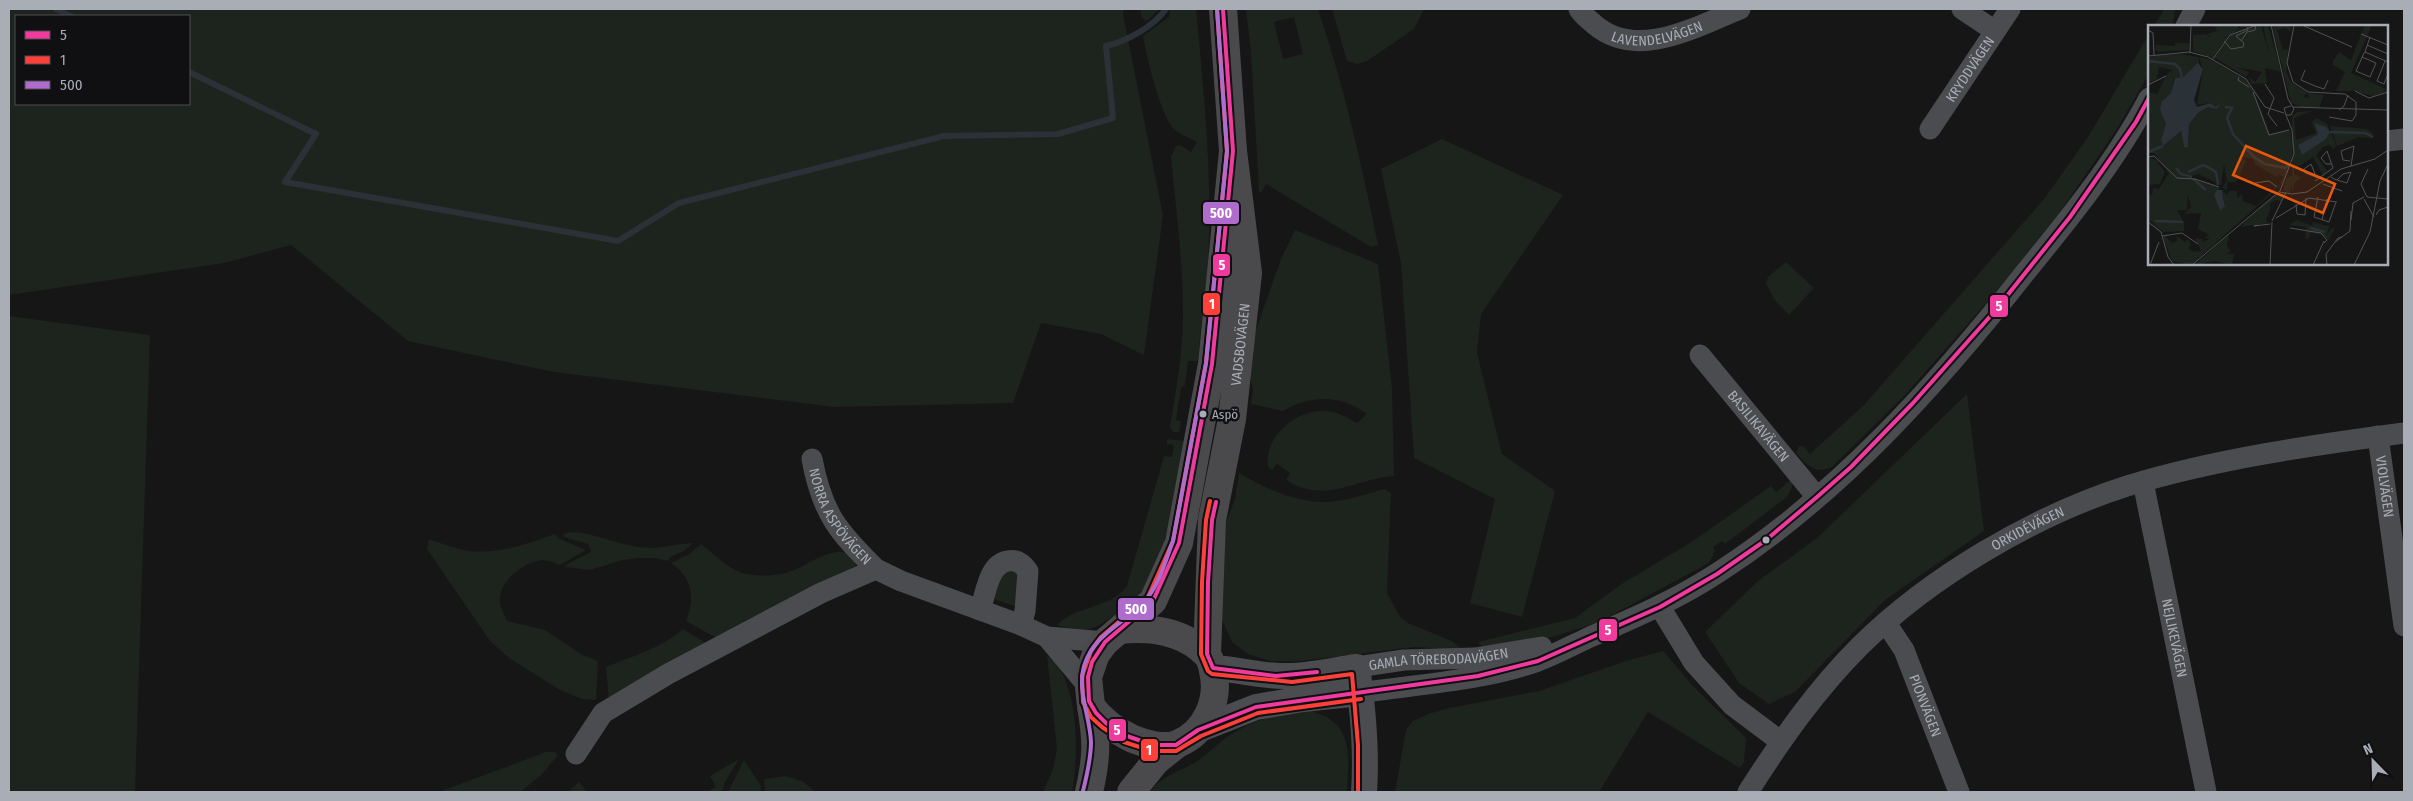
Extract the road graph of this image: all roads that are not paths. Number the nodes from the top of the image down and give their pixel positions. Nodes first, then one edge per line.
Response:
1 (1224, 9) edge
2 (1579, 9) edge
3 (1740, 9) edge
4 (1962, 9) edge
5 (2010, 9) edge
6 (2195, 9) edge
7 (2187, 25) edge
8 (1995, 30) junction
9 (2148, 103) edge
10 (2143, 126) edge
11 (1930, 129) dead end
12 (2404, 139) edge
13 (2388, 141) edge
14 (1233, 151) junction
15 (1700, 355) dead end
16 (2404, 433) edge
17 (2378, 436) junction
18 (812, 459) dead end
19 (2143, 482) junction
20 (1817, 497) junction
21 (876, 569) junction
22 (1660, 607) junction
23 (980, 610) junction
24 (1886, 623) junction
25 (1021, 625) junction
26 (2404, 626) edge
27 (1112, 636) junction
28 (1047, 637) junction
29 (1577, 643) junction
30 (1210, 661) junction
31 (1357, 667) junction
32 (1360, 693) junction
33 (1089, 696) junction
34 (1187, 738) junction
35 (1780, 741) junction
36 (576, 754) dead end
37 (1089, 792) edge
38 (1131, 792) edge
39 (1364, 792) edge
40 (1748, 792) edge
41 (1959, 792) edge
42 (2206, 792) edge

1 - 14 main road, VADSBOVÄGEN
2 - 3 street, LAVENDELVÄGEN
4 - 8 street
5 - 8 street, KRYDDVÄGEN
6 - 7 street
8 - 11 street, KRYDDVÄGEN
9 - 10 street, GAMLA TÖREBODAVÄGEN
10 - 20 street, GAMLA TÖREBODAVÄGEN
12 - 13 street
14 - 27 main road, VADSBOVÄGEN
14 - 30 main road, VADSBOVÄGEN
15 - 20 street, BASILIKAVÄGEN
16 - 17 street, ORKIDÉVÄGEN
17 - 19 street, ORKIDÉVÄGEN
17 - 26 street, VIOLVÄGEN
18 - 21 street, NORRA ASPÖVÄGEN
19 - 24 street, ORKIDÉVÄGEN
19 - 42 street, NEJLIKEVÄGEN
20 - 22 street, GAMLA TÖREBODAVÄGEN
21 - 23 street, NORRA ASPÖVÄGEN
21 - 36 street
22 - 29 street, GAMLA TÖREBODAVÄGEN
22 - 35 street
23 - 25 street, NORRA ASPÖVÄGEN
23 - 25 street
24 - 35 street, ORKIDÉVÄGEN
24 - 41 street, PIONVÄGEN
25 - 28 street, NORRA ASPÖVÄGEN
27 - 28 street
27 - 30 main road
27 - 33 main road
28 - 33 street
29 - 31 street, GAMLA TÖREBODAVÄGEN
29 - 32 street, GAMLA TÖREBODAVÄGEN
30 - 31 street, GAMLA TÖREBODAVÄGEN
30 - 34 main road
31 - 32 street
32 - 34 street, GAMLA TÖREBODAVÄGEN
32 - 39 street
33 - 34 main road
33 - 37 main road
34 - 38 main road
35 - 40 street, ORKIDÉVÄGEN

